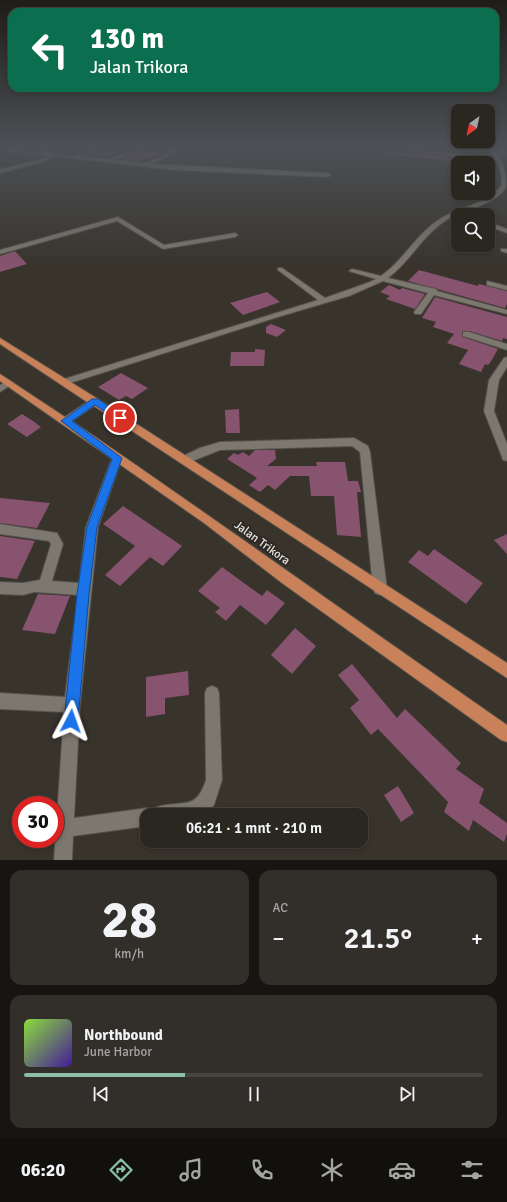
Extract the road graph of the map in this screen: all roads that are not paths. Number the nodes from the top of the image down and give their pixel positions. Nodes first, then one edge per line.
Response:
1 (503, 187) edge
2 (469, 208) edge
3 (451, 217) edge
4 (495, 227) edge
5 (507, 231) edge
6 (235, 234) dead end
7 (0, 252) edge
8 (280, 269) dead end
9 (352, 271) dead end
10 (384, 278) junction
11 (490, 283) dead end
12 (507, 288) edge
13 (432, 291) junction
14 (323, 300) junction
15 (418, 312) dead end
16 (507, 312) edge
17 (466, 334) dead end
18 (0, 340) edge
19 (507, 347) edge
20 (507, 360) edge
21 (64, 382) junction
22 (3, 383) edge
23 (95, 401) junction
24 (65, 421) junction
25 (507, 457) edge
26 (117, 458) junction
27 (185, 460) junction
28 (0, 530) edge
29 (44, 587) junction
30 (0, 588) edge
31 (84, 589) junction
32 (380, 589) junction
33 (507, 671) edge
34 (212, 693) dead end
35 (0, 700) edge
36 (72, 705) junction
37 (507, 734) edge
38 (199, 808) edge
39 (140, 818) edge
40 (65, 828) junction
41 (63, 860) edge

1 - 2 street
3 - 10 street
4 - 5 street
6 - 7 street
8 - 14 street
9 - 10 street
10 - 13 street
10 - 14 street
11 - 12 street
13 - 15 street
13 - 16 street
14 - 21 street
17 - 19 street
18 - 21 main road
20 - 25 street
21 - 23 main road
22 - 24 main road, Jalan Trikora
23 - 24 main road
23 - 27 main road
24 - 26 main road, Jalan Trikora
26 - 31 street
26 - 37 main road, Jalan Trikora
27 - 32 main road
27 - 32 street
28 - 29 street
29 - 30 street
29 - 31 street
31 - 36 street
32 - 33 main road
34 - 38 street
35 - 36 street
36 - 40 street
39 - 40 street
40 - 41 street

